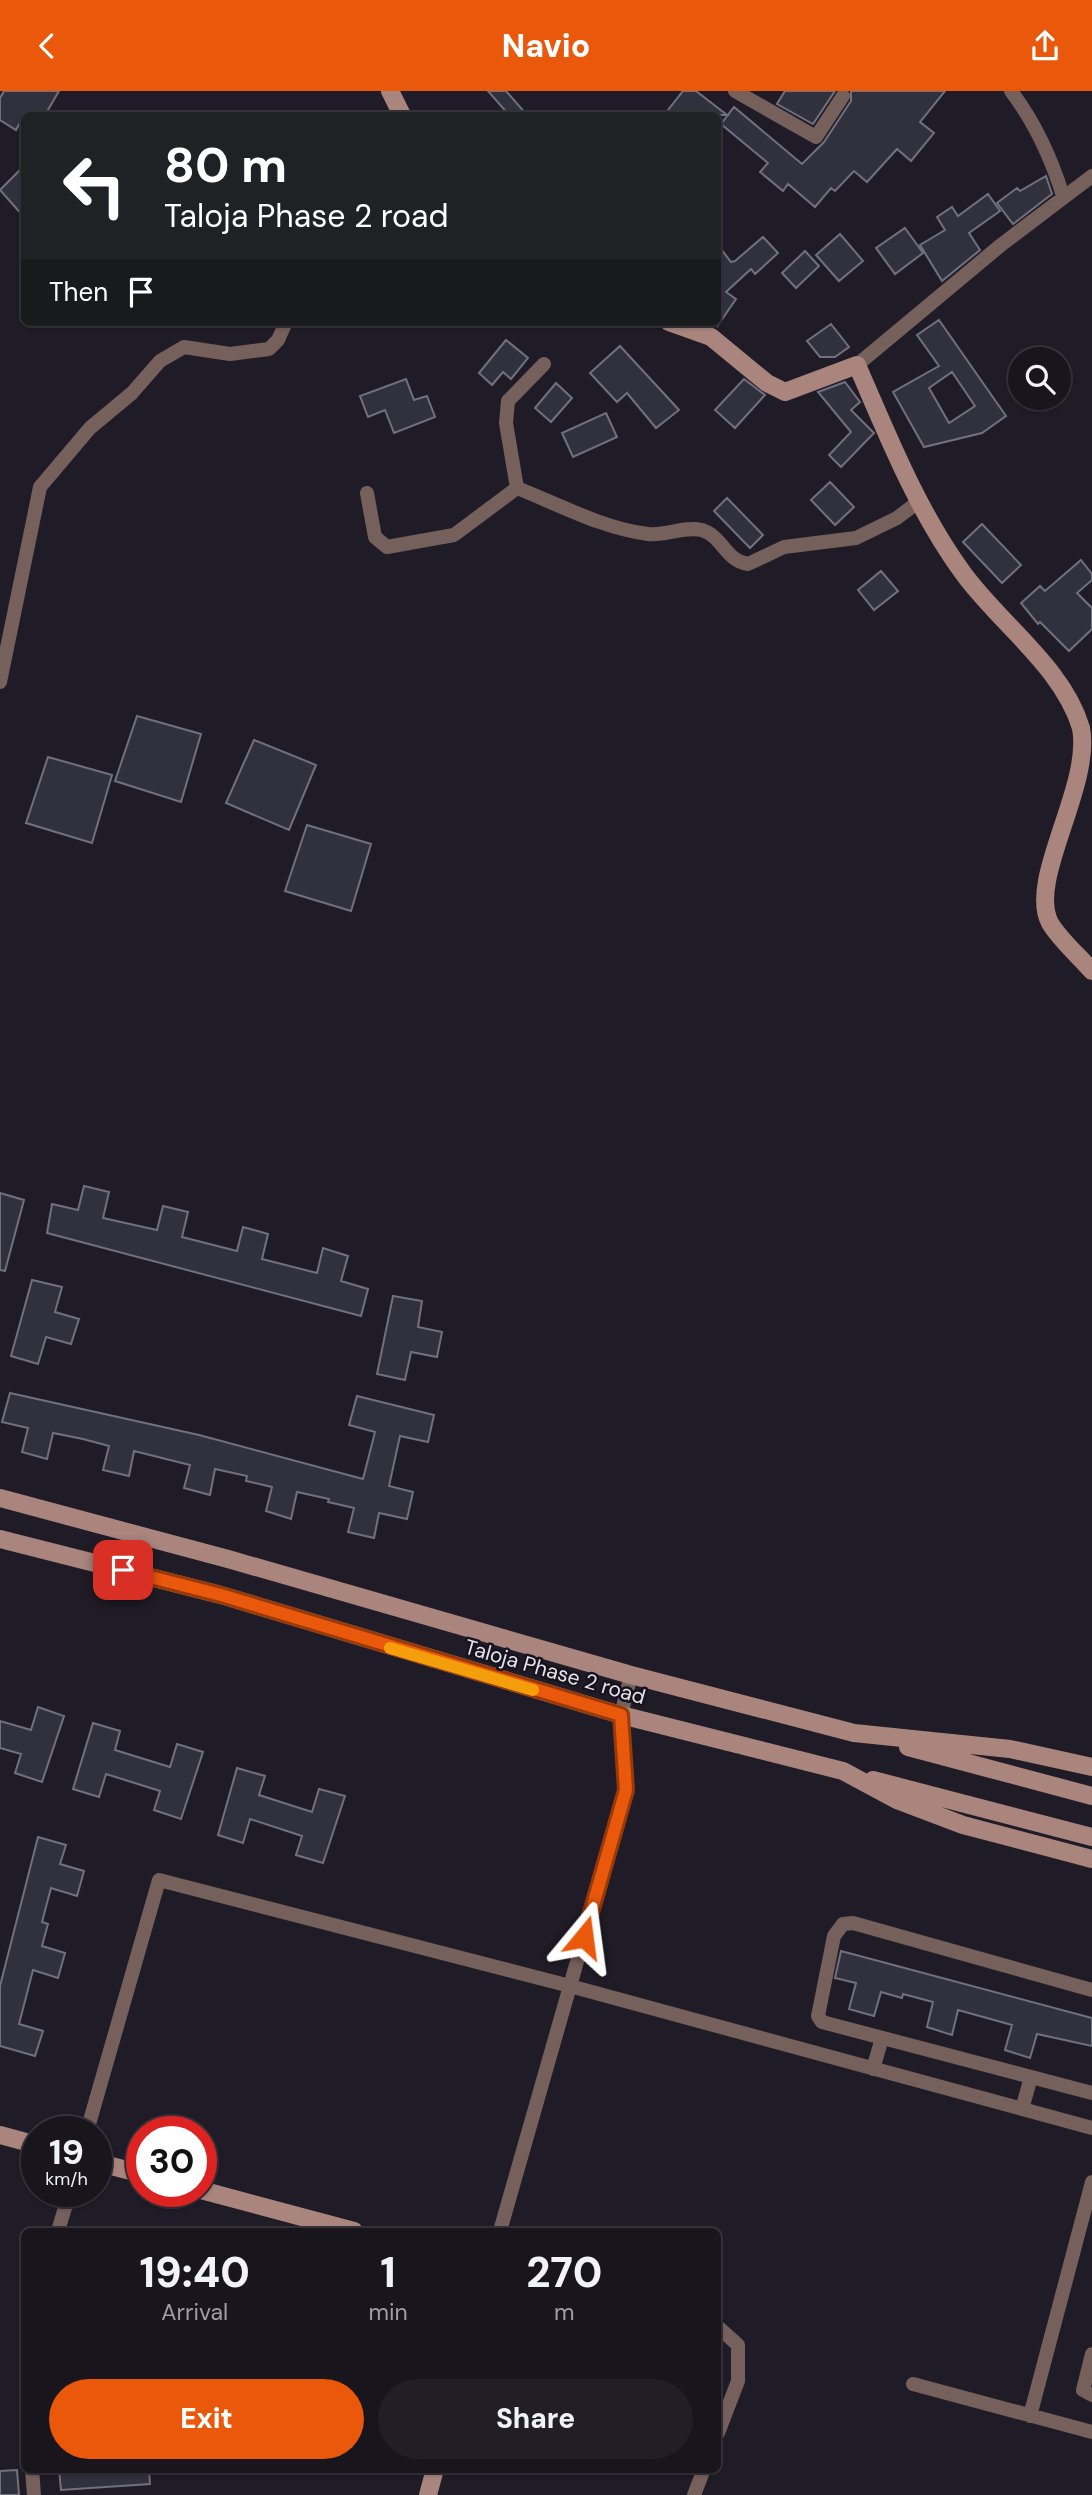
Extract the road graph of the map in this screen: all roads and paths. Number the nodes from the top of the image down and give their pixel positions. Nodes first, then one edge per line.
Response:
1 (390, 91) edge
2 (735, 91) edge
3 (1011, 91) edge
4 (843, 96) dead end
5 (400, 112) edge
6 (1092, 176) edge
7 (1063, 197) junction
8 (284, 326) edge
9 (680, 326) edge
10 (544, 364) dead end
11 (857, 365) junction
12 (517, 488) junction
13 (367, 492) dead end
14 (918, 502) junction
15 (0, 682) edge
16 (1087, 727) edge
17 (1092, 971) edge
18 (0, 1498) edge
19 (0, 1539) edge
20 (631, 1675) junction
21 (621, 1715) junction
22 (854, 1733) junction
23 (1092, 1767) edge
24 (843, 1772) junction
25 (1092, 1796) edge
26 (1092, 1837) edge
27 (1092, 1859) edge
28 (570, 1986) junction
29 (1092, 1990) edge
30 (882, 2038) junction
31 (873, 2069) junction
32 (1031, 2077) junction
33 (1092, 2093) edge
34 (1022, 2109) junction
35 (91, 2116) edge
36 (1092, 2128) edge
37 (0, 2135) edge
38 (21, 2141) edge
39 (1092, 2182) edge
40 (217, 2194) edge
41 (65, 2207) edge
42 (59, 2228) edge
43 (343, 2228) edge
44 (501, 2228) edge
45 (721, 2330) edge
46 (1092, 2354) edge
47 (913, 2384) dead end
48 (1092, 2395) edge
49 (1030, 2416) junction
50 (721, 2425) edge
51 (1092, 2432) edge
52 (32, 2473) edge
53 (434, 2473) edge
54 (702, 2473) edge
55 (34, 2495) edge
56 (428, 2495) edge
57 (694, 2495) edge

1 - 5 street
2 - 4 street
3 - 7 street
6 - 7 street
7 - 11 street
8 - 15 street
9 - 11 street
10 - 12 street
11 - 14 street
12 - 13 street
12 - 14 street
14 - 16 street
16 - 17 street
18 - 20 street, Taloja Phase 2 road
19 - 21 street, Taloja Phase 2 road
20 - 21 street
20 - 22 street, Taloja Phase 2 road
21 - 24 street, Taloja Phase 2 road
21 - 28 street
22 - 23 street, Taloja Phase 2 road
22 - 25 street
24 - 26 street
24 - 27 street, Taloja Phase 2 road
28 - 31 street
28 - 35 street
28 - 44 street
29 - 30 street
30 - 31 street
30 - 32 street
31 - 34 street
32 - 33 street
32 - 34 street
34 - 36 street
37 - 38 street
39 - 49 street
40 - 43 street
41 - 42 street
45 - 50 street
46 - 48 street
47 - 49 street
49 - 51 street
52 - 55 street
53 - 56 street
54 - 57 street

